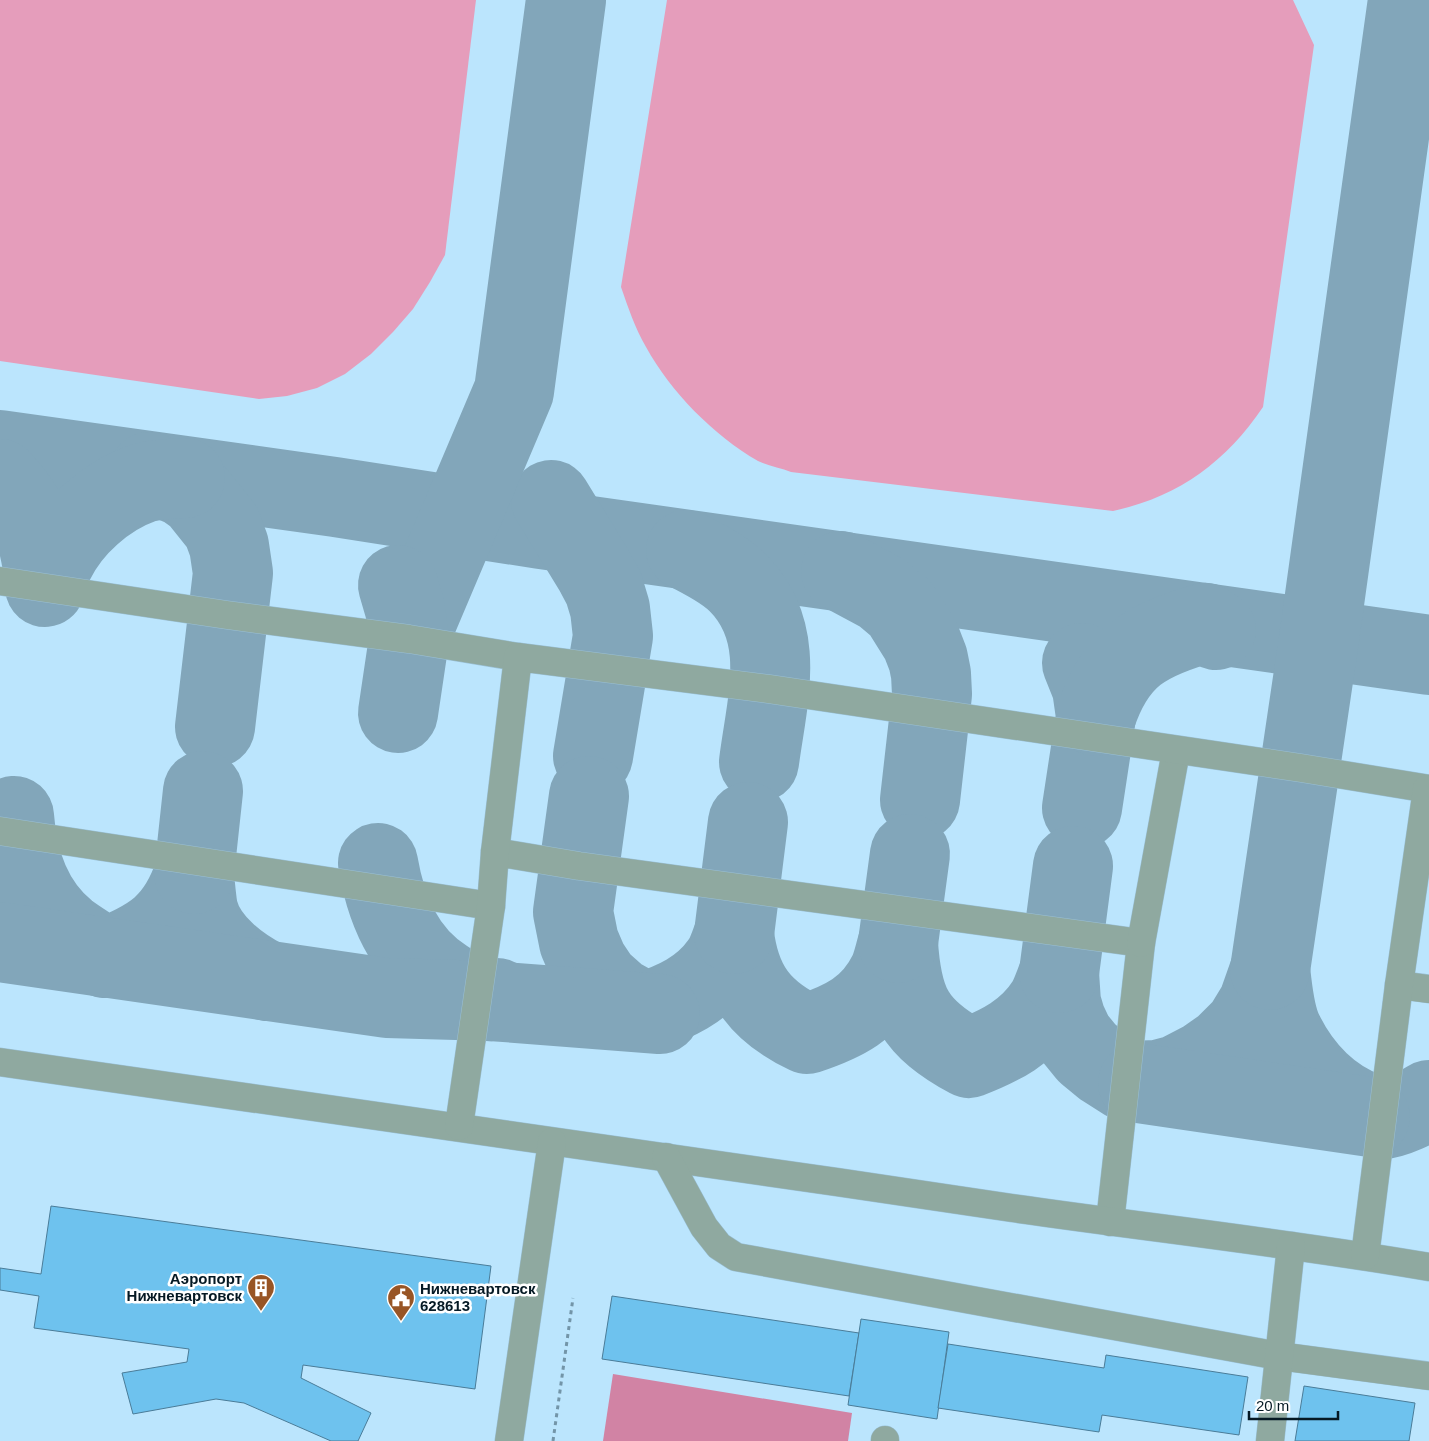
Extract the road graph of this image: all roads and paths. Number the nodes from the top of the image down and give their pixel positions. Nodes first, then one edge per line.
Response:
1 (0, 581) edge
2 (518, 657) junction
3 (1176, 751) junction
4 (1428, 789) edge
5 (0, 831) edge
6 (495, 852) junction
7 (491, 906) junction
8 (1141, 943) junction
9 (1399, 985) junction
10 (1429, 989) edge
11 (0, 1062) edge
12 (459, 1126) junction
13 (552, 1142) junction
14 (666, 1157) junction
15 (1110, 1222) junction
16 (1291, 1246) junction
17 (1365, 1256) junction
18 (1429, 1267) edge
19 (573, 1298) dead end
20 (1279, 1356) junction
21 (1429, 1376) edge
22 (509, 1441) edge
23 (553, 1441) edge
24 (1270, 1441) edge

1 - 2 lane
2 - 3 lane
2 - 6 lane
3 - 4 lane
3 - 8 lane
4 - 9 lane
5 - 7 lane
6 - 7 lane
6 - 8 lane
7 - 12 lane
8 - 15 lane
9 - 10 lane
9 - 17 lane
11 - 12 lane
12 - 13 lane
13 - 14 lane
13 - 22 lane
14 - 15 lane
14 - 20 lane
15 - 16 lane
16 - 17 lane
16 - 20 lane
17 - 18 lane
19 - 23 path
20 - 21 lane
20 - 24 lane

